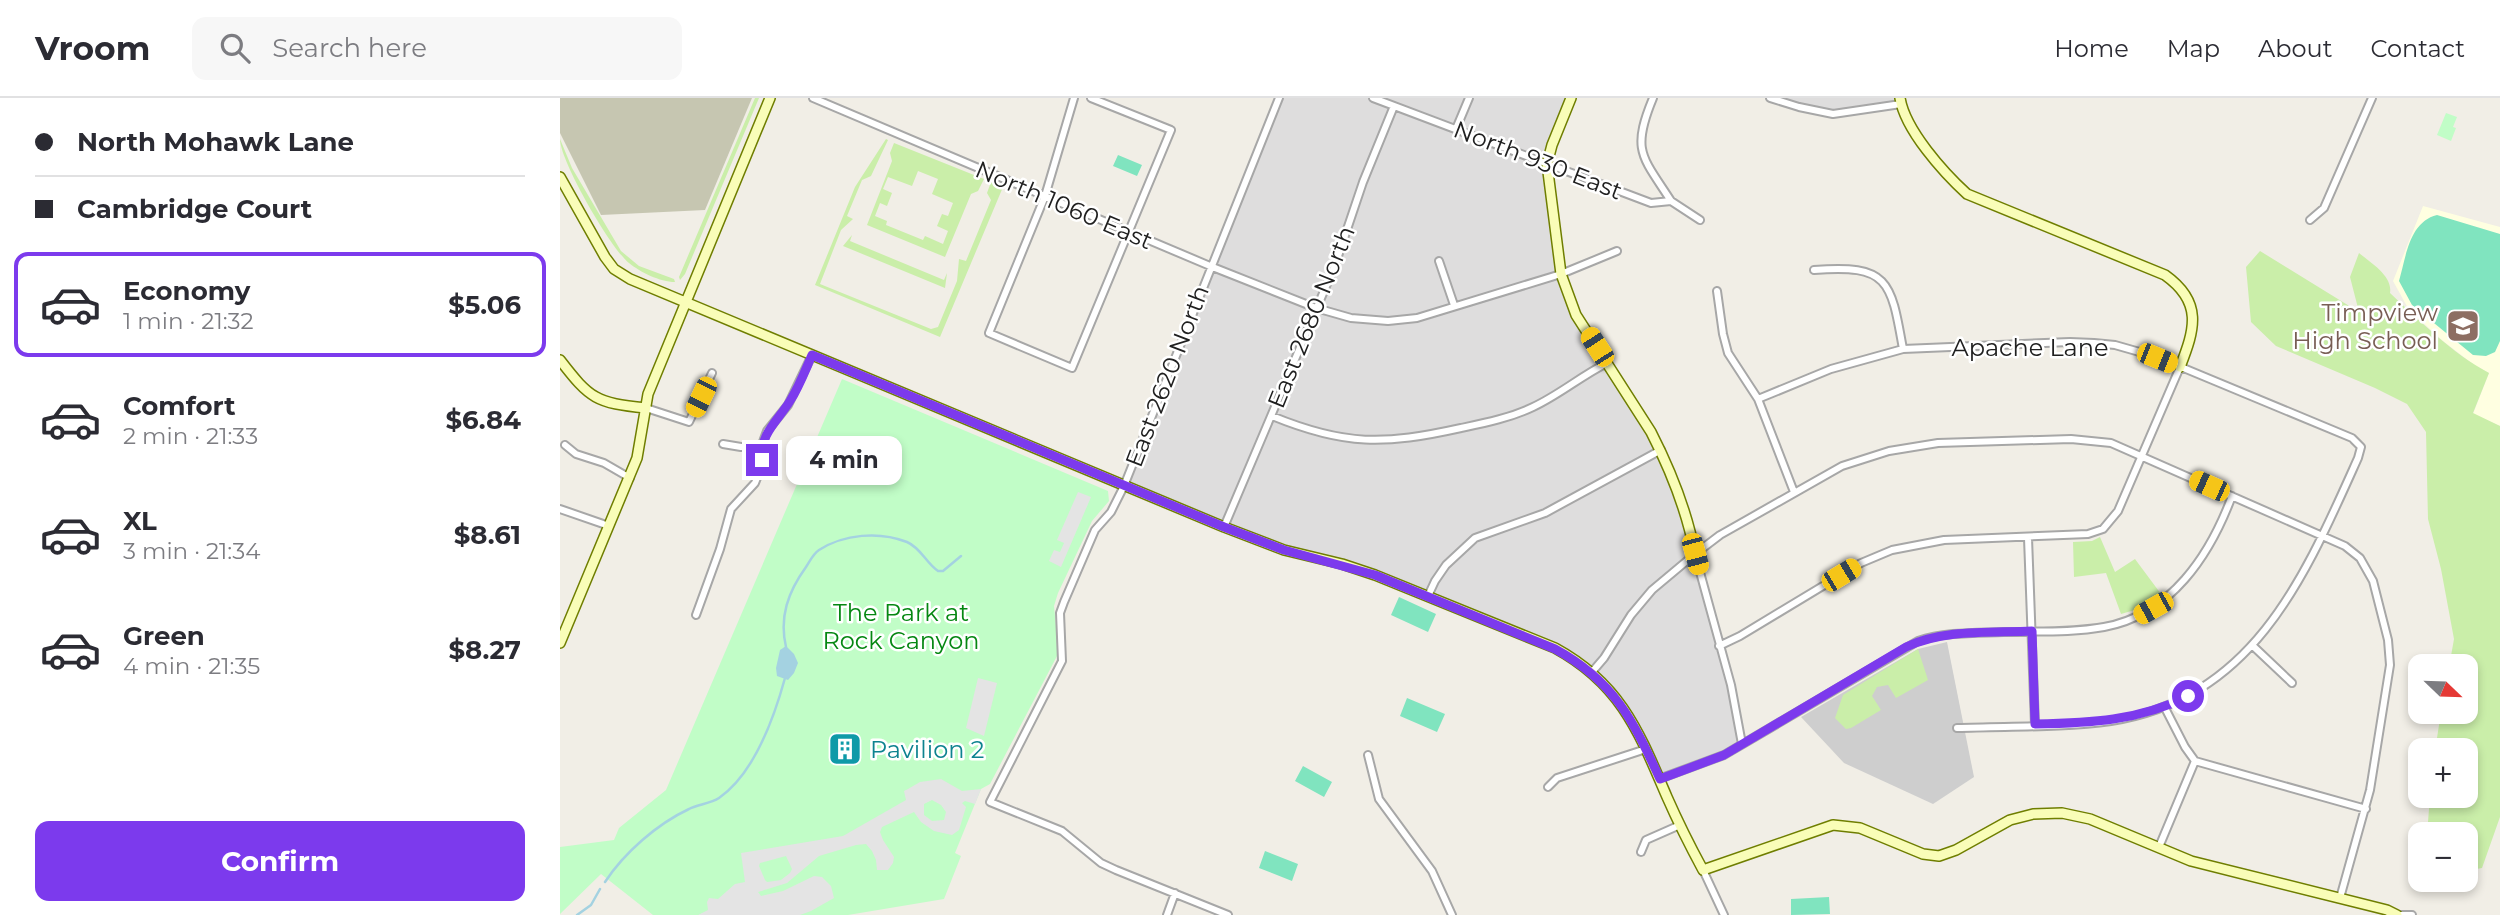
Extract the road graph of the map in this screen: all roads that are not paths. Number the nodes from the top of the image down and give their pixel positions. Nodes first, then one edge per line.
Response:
1 (770, 98) edge
2 (813, 98) edge
3 (1074, 98) edge
4 (1091, 98) edge
5 (1279, 98) edge
6 (1373, 98) edge
7 (1469, 98) edge
8 (1571, 98) edge
9 (1653, 98) edge
10 (1770, 98) edge
11 (2372, 98) edge
12 (1901, 101) edge
13 (1394, 106) junction
14 (1456, 130) junction
15 (1547, 164) junction
16 (560, 177) edge
17 (1045, 197) junction
18 (1671, 201) junction
19 (1700, 220) dead end
20 (2310, 220) dead end
21 (1129, 232) junction
22 (1617, 251) dead end
23 (1439, 261) dead end
24 (1210, 266) junction
25 (1814, 270) dead end
26 (1561, 274) junction
27 (1717, 291) dead end
28 (685, 303) junction
29 (1454, 305) junction
30 (1316, 308) junction
31 (1903, 349) junction
32 (812, 355) junction
33 (560, 360) edge
34 (1607, 363) junction
35 (2180, 367) junction
36 (712, 373) dead end
37 (1758, 399) junction
38 (646, 408) junction
39 (1272, 416) junction
40 (723, 443) dead end
41 (565, 445) dead end
42 (761, 447) junction
43 (1661, 450) junction
44 (2141, 456) junction
45 (630, 478) junction
46 (1124, 486) junction
47 (1794, 492) junction
48 (2232, 496) junction
49 (560, 509) edge
50 (610, 526) junction
51 (1224, 527) junction
52 (2323, 536) junction
53 (2028, 538) junction
54 (1695, 554) junction
55 (1428, 596) junction
56 (696, 615) dead end
57 (2032, 631) junction
58 (560, 643) edge
59 (1719, 646) junction
60 (2253, 646) junction
61 (1592, 672) junction
62 (2292, 683) dead end
63 (2165, 708) junction
64 (2035, 724) junction
65 (1957, 728) dead end
66 (1742, 744) junction
67 (1646, 749) junction
68 (1368, 755) dead end
69 (2195, 761) junction
70 (1660, 779) junction
71 (1548, 788) dead end
72 (2366, 809) junction
73 (1680, 825) junction
74 (2159, 847) junction
75 (1641, 852) dead end
76 (1703, 870) junction
77 (1175, 893) junction
78 (2340, 898) junction
79 (1167, 915) edge
80 (1228, 915) edge
81 (1452, 915) edge
82 (1724, 915) edge
83 (2398, 915) edge
84 (2412, 915) edge

1 - 28 street
2 - 17 street, North 1060 East
3 - 17 street
4 - 21 street
5 - 24 street, East 2620 North
6 - 13 street, North 930 East
7 - 14 street
8 - 15 street
9 - 18 street
10 - 12 street
11 - 20 street
12 - 35 street
13 - 14 street, North 930 East
13 - 30 street, East 2680 North
14 - 15 street, North 930 East
15 - 18 street, North 930 East
15 - 26 street
16 - 28 street
17 - 21 street, North 1060 East
17 - 21 street
18 - 19 street, North 930 East
21 - 24 street, North 1060 East
22 - 26 street, North 1060 East
23 - 29 street
24 - 30 street, North 1060 East
24 - 46 street, East 2620 North
25 - 31 street
26 - 29 street, North 1060 East
26 - 34 street
27 - 37 street
28 - 32 street
28 - 38 street
29 - 30 street, North 1060 East
30 - 39 street, East 2680 North
31 - 35 street, Apache Lane
31 - 37 street, Apache Lane
32 - 42 street
32 - 46 street
33 - 38 street
34 - 39 street
34 - 43 street
35 - 44 street
35 - 52 street, Apache Lane
36 - 38 street
37 - 47 street
38 - 45 street
39 - 51 street, East 2680 North
40 - 42 street
41 - 45 street
42 - 56 street
43 - 54 street
43 - 55 street
44 - 47 street
44 - 48 street
44 - 53 street
45 - 50 street
46 - 51 street
46 - 77 street, East 2620 North
47 - 54 street
48 - 52 street
48 - 57 street
49 - 50 street
50 - 58 street
51 - 55 street
52 - 60 street
52 - 72 street
53 - 57 street
53 - 59 street
54 - 59 street
54 - 61 street
55 - 61 street
57 - 64 street
57 - 66 street
59 - 66 street
60 - 62 street
60 - 63 street
61 - 67 street
63 - 64 street
63 - 69 street
64 - 65 street
66 - 70 street
67 - 70 street
67 - 71 street
68 - 81 street
69 - 72 street
69 - 74 street
70 - 73 street
72 - 78 street
73 - 75 street
73 - 76 street
74 - 76 street
74 - 78 street
76 - 82 street
77 - 79 street
77 - 80 street
78 - 83 street
83 - 84 street

